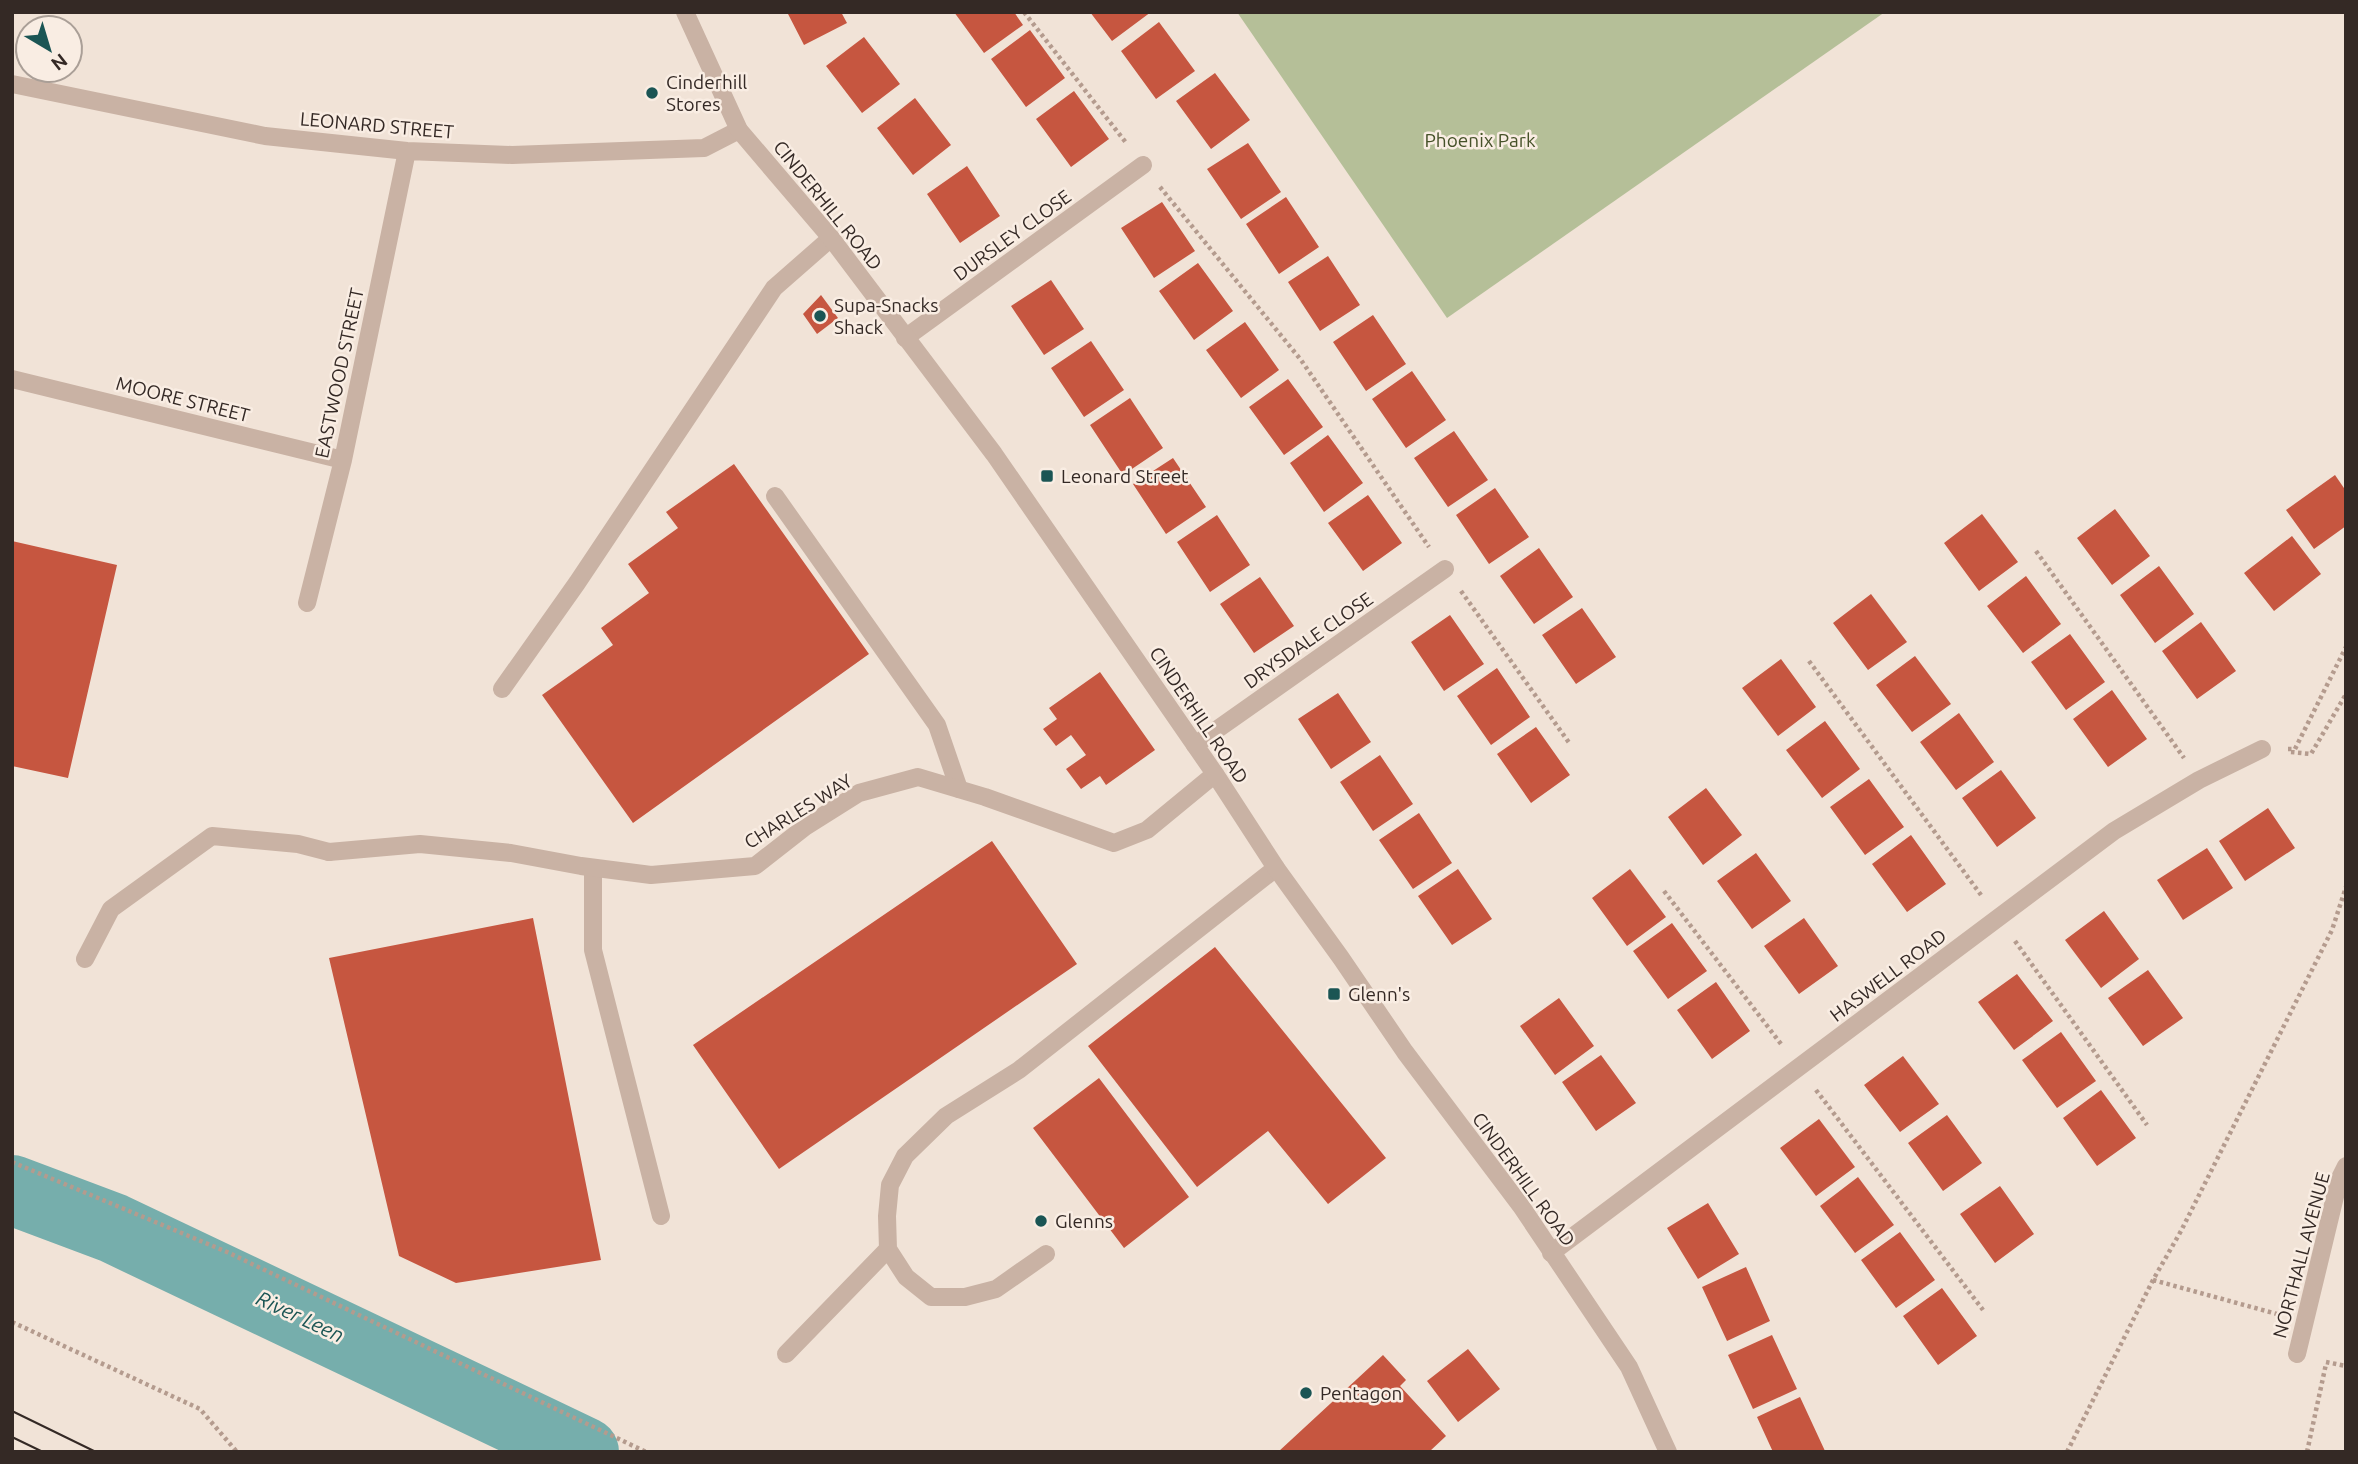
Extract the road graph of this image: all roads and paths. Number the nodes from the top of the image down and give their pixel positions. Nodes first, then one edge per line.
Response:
1 (685, 12) edge
2 (12, 83) edge
3 (739, 130) junction
4 (407, 151) junction
5 (1143, 165) dead end
6 (831, 238) junction
7 (905, 338) junction
8 (12, 379) edge
9 (343, 460) junction
10 (775, 496) dead end
11 (2036, 551) dead end
12 (1445, 569) dead end
13 (307, 603) dead end
14 (2346, 647) edge
15 (502, 689) dead end
16 (2346, 694) edge
17 (1195, 745) junction
18 (2262, 749) junction
19 (1215, 774) junction
20 (2199, 780) junction
21 (959, 789) junction
22 (593, 868) junction
23 (1276, 868) junction
24 (2346, 887) edge
25 (1664, 891) dead end
26 (85, 959) dead end
27 (1800, 1068) junction
28 (12, 1162) edge
29 (2346, 1166) edge
30 (661, 1216) dead end
31 (888, 1249) junction
32 (1551, 1253) junction
33 (1046, 1254) dead end
34 (2153, 1280) junction
35 (1983, 1310) dead end
36 (2305, 1321) junction
37 (12, 1322) edge
38 (786, 1354) dead end
39 (2297, 1354) dead end
40 (2327, 1362) dead end
41 (237, 1452) edge
42 (646, 1452) edge
43 (1668, 1452) edge
44 (2067, 1452) edge
45 (2307, 1452) edge

1 - 3 street, CINDERHILL ROAD
2 - 4 street, LEONARD STREET
3 - 4 street, LEONARD STREET
3 - 6 street, CINDERHILL ROAD
4 - 9 street, EASTWOOD STREET
5 - 7 street, DURSLEY CLOSE
6 - 7 street, CINDERHILL ROAD
6 - 15 street
7 - 17 street, CINDERHILL ROAD
8 - 9 street, MOORE STREET
9 - 13 street, EASTWOOD STREET
10 - 21 street
11 - 20 path
12 - 17 street, DRYSDALE CLOSE
14 - 18 path
16 - 18 path
17 - 19 street, CINDERHILL ROAD
18 - 20 street, HASWELL ROAD
19 - 21 street, CHARLES WAY
19 - 23 street, CINDERHILL ROAD
20 - 27 street, HASWELL ROAD
21 - 22 street, CHARLES WAY
22 - 26 street, CHARLES WAY
22 - 30 street
23 - 31 street
23 - 32 street, CINDERHILL ROAD
24 - 34 path
25 - 27 path
27 - 32 street, HASWELL ROAD
27 - 35 path
28 - 42 path
29 - 36 street, NORTHALL AVENUE
31 - 33 street
31 - 38 street
32 - 43 street, CINDERHILL ROAD
34 - 36 path
34 - 44 path
36 - 39 street, NORTHALL AVENUE
37 - 41 path
40 - 45 path

